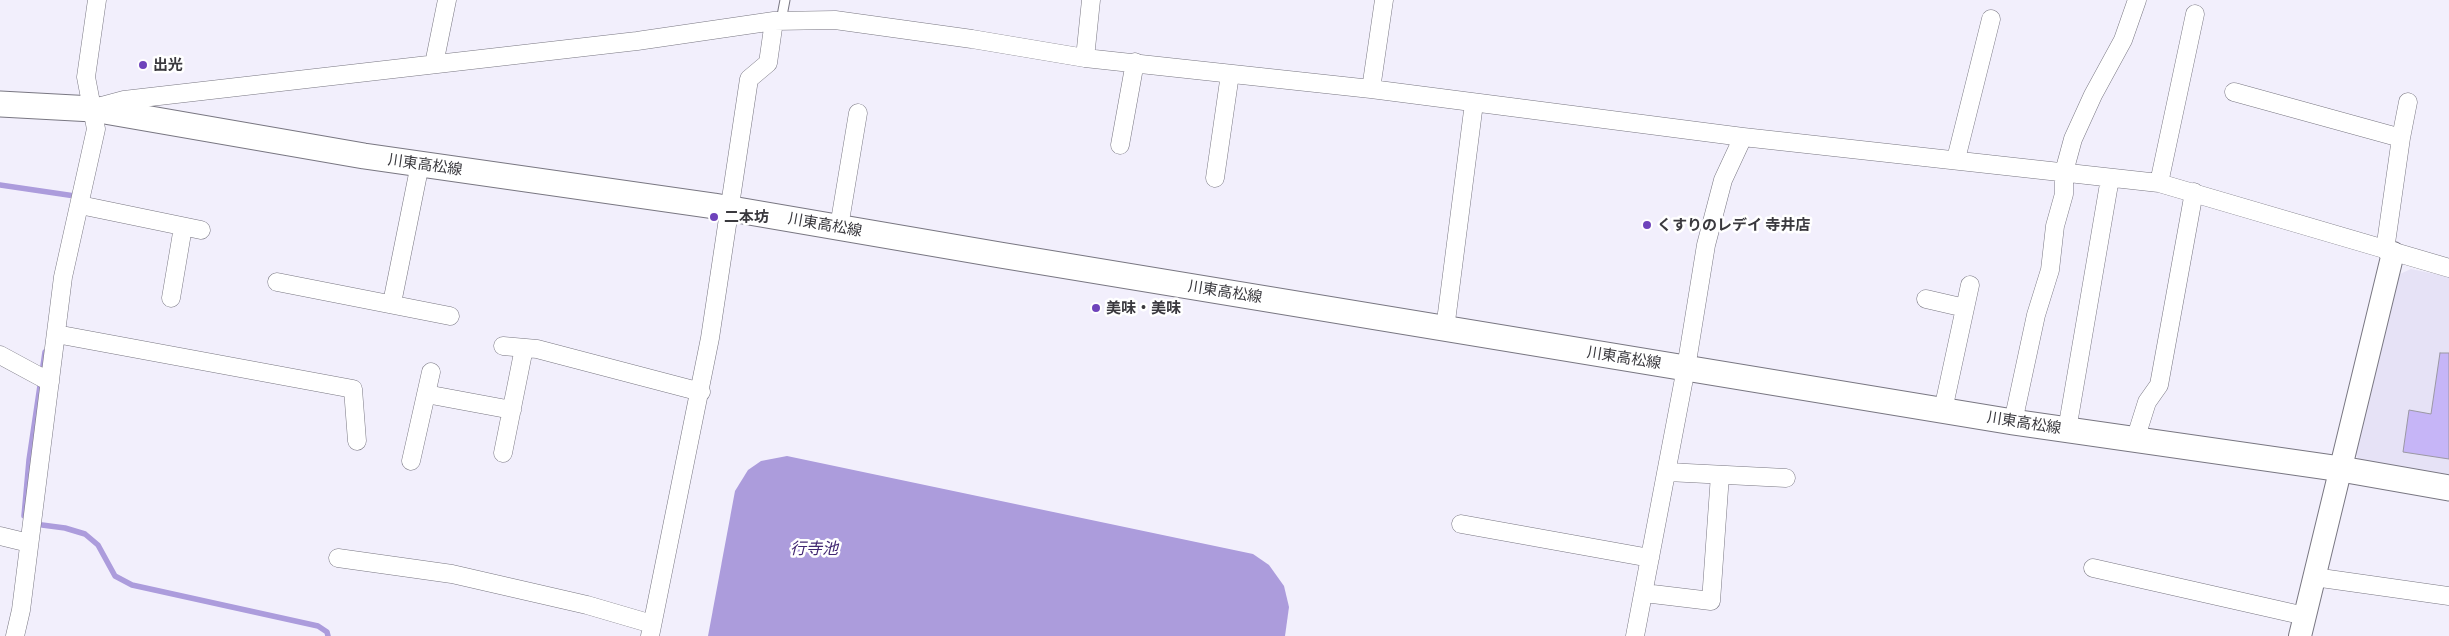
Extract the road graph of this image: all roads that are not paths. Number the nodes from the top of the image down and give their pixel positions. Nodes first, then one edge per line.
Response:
1 (97, 0) edge
2 (447, 0) edge
3 (785, 0) edge
4 (1091, 0) edge
5 (1384, 0) edge
6 (2137, 0) edge
7 (2195, 14) dead end
8 (1991, 19) dead end
9 (777, 21) junction
10 (1085, 58) junction
11 (1135, 62) junction
12 (434, 64) junction
13 (1230, 74) junction
14 (1371, 89) junction
15 (2234, 92) dead end
16 (2408, 102) dead end
17 (1474, 103) junction
18 (0, 104) edge
19 (93, 109) junction
20 (858, 113) dead end
21 (1743, 137) junction
22 (2400, 138) junction
23 (1120, 145) dead end
24 (1956, 159) junction
25 (420, 164) junction
26 (2064, 172) junction
27 (1215, 178) dead end
28 (2110, 178) junction
29 (2159, 183) junction
30 (2194, 192) junction
31 (80, 204) junction
32 (728, 208) junction
33 (183, 227) junction
34 (838, 227) junction
35 (201, 230) dead end
36 (2389, 252) junction
37 (2449, 268) edge
38 (277, 282) dead end
39 (1970, 285) dead end
40 (171, 298) dead end
41 (1926, 299) dead end
42 (392, 303) junction
43 (1965, 308) junction
44 (450, 316) dead end
45 (1445, 329) junction
46 (56, 334) junction
47 (503, 346) dead end
48 (524, 348) junction
49 (0, 355) edge
50 (1686, 368) junction
51 (431, 372) dead end
52 (44, 379) junction
53 (701, 392) junction
54 (426, 394) junction
55 (512, 410) junction
56 (1943, 410) junction
57 (2013, 422) junction
58 (2067, 430) junction
59 (2135, 440) junction
60 (356, 441) dead end
61 (503, 453) dead end
62 (411, 461) dead end
63 (2341, 469) junction
64 (1666, 472) junction
65 (1720, 475) junction
66 (1786, 478) dead end
67 (2449, 488) edge
68 (1461, 524) dead end
69 (0, 536) edge
70 (29, 543) junction
71 (338, 558) dead end
72 (1650, 558) junction
73 (2093, 568) dead end
74 (2314, 578) junction
75 (1644, 593) junction
76 (2449, 596) edge
77 (2303, 626) edge
78 (651, 630) edge
79 (15, 636) edge
80 (1636, 636) edge

1 - 19 street
2 - 12 street
3 - 9 lane
4 - 10 street
5 - 14 street
6 - 26 street
7 - 29 street
8 - 24 street
9 - 10 street
9 - 12 street
9 - 32 street
10 - 11 street
11 - 13 street
11 - 23 street
12 - 19 street
13 - 14 street
13 - 27 street
14 - 17 street
15 - 22 street
16 - 22 street
17 - 21 street
17 - 45 street
18 - 19 main road, 川東高松線
19 - 25 main road, 川東高松線
19 - 31 street
20 - 34 street
21 - 24 street
21 - 50 street
22 - 36 street
24 - 26 street
25 - 32 main road, 川東高松線
25 - 42 street
26 - 28 street
26 - 57 street
28 - 29 street
28 - 58 street
29 - 30 street
30 - 36 street
30 - 59 street
31 - 33 street
31 - 46 street
32 - 34 main road, 川東高松線
32 - 53 street
33 - 35 street
33 - 40 street
34 - 45 main road, 川東高松線
36 - 37 street
36 - 63 street
38 - 42 street
39 - 43 street
41 - 43 street
42 - 44 street
43 - 56 street
45 - 50 main road, 川東高松線
46 - 52 street
46 - 60 street
47 - 48 street
48 - 53 street
48 - 55 street
49 - 52 street
50 - 56 main road, 川東高松線
50 - 64 street
51 - 54 street
52 - 70 street
53 - 78 street
54 - 55 street
54 - 62 street
55 - 61 street
56 - 57 main road, 川東高松線
57 - 58 main road, 川東高松線
58 - 59 main road, 川東高松線
59 - 63 main road, 川東高松線
63 - 67 main road, 川東高松線
63 - 74 street
64 - 65 street
64 - 72 street
65 - 66 street
65 - 75 street
68 - 72 street
69 - 70 street
70 - 79 street
71 - 78 street
72 - 75 street
73 - 77 street
74 - 76 street
74 - 77 street
75 - 80 street

